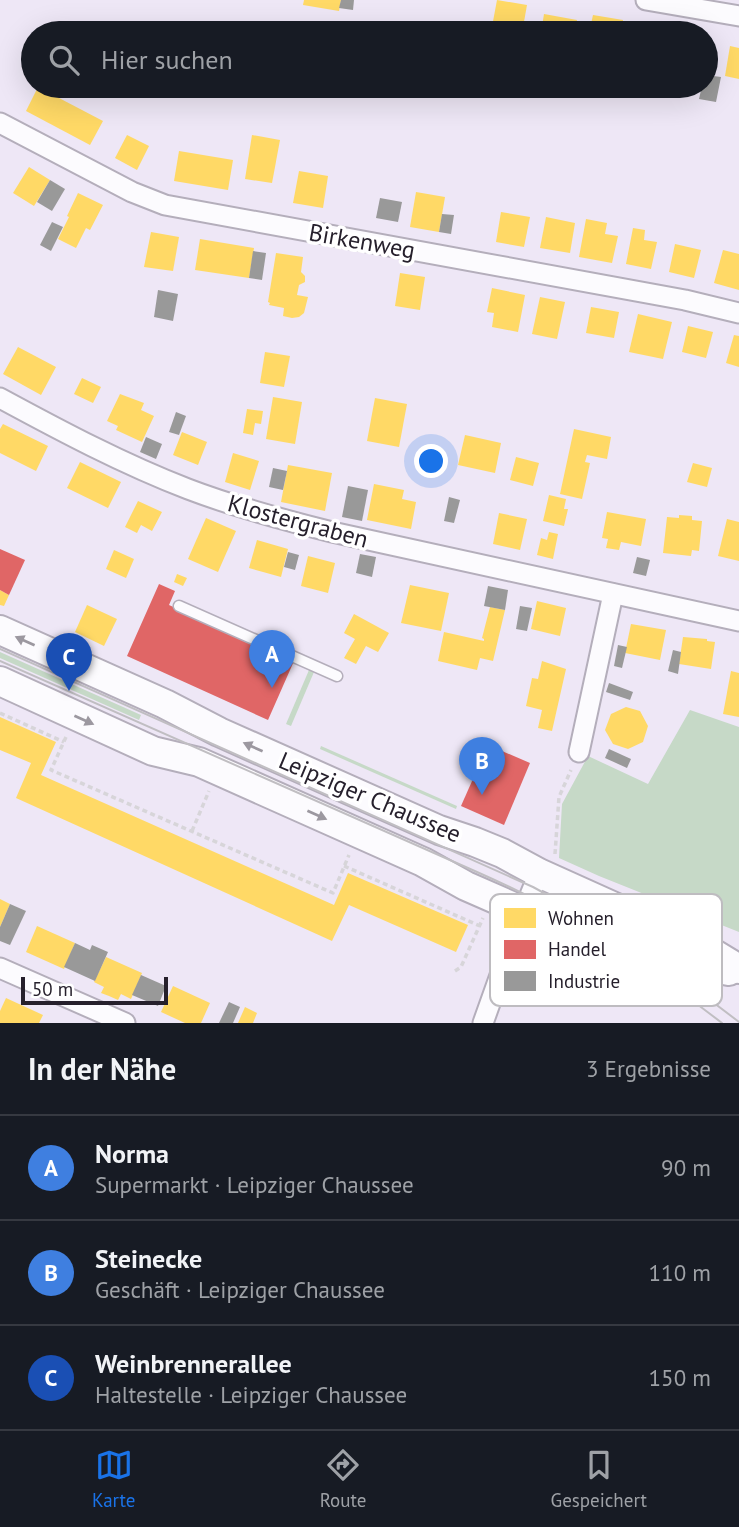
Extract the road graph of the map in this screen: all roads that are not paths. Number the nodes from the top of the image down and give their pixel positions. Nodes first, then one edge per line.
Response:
1 (646, 0) edge
2 (739, 16) edge
3 (0, 123) edge
4 (739, 313) edge
5 (0, 398) edge
6 (613, 594) junction
7 (179, 606) dead end
8 (739, 621) edge
9 (0, 629) edge
10 (337, 676) dead end
11 (0, 681) edge
12 (579, 752) road end
13 (539, 873) junction
14 (530, 894) edge
15 (586, 894) edge
16 (490, 897) edge
17 (722, 960) edge
18 (0, 968) edge
19 (739, 971) edge
20 (490, 1003) edge
21 (125, 1023) edge
22 (483, 1023) edge

1 - 2 street
3 - 4 street, Birkenweg
5 - 6 street, Klostergraben
6 - 8 street, Klostergraben
6 - 12 street
7 - 10 lane
13 -> 9 main road, Leipziger Chaussee
11 -> 16 main road, Leipziger Chaussee
13 - 14 street
13 - 15 main road, Leipziger Chaussee
17 - 19 main road, Leipziger Chaussee
18 - 21 street
20 - 22 street

